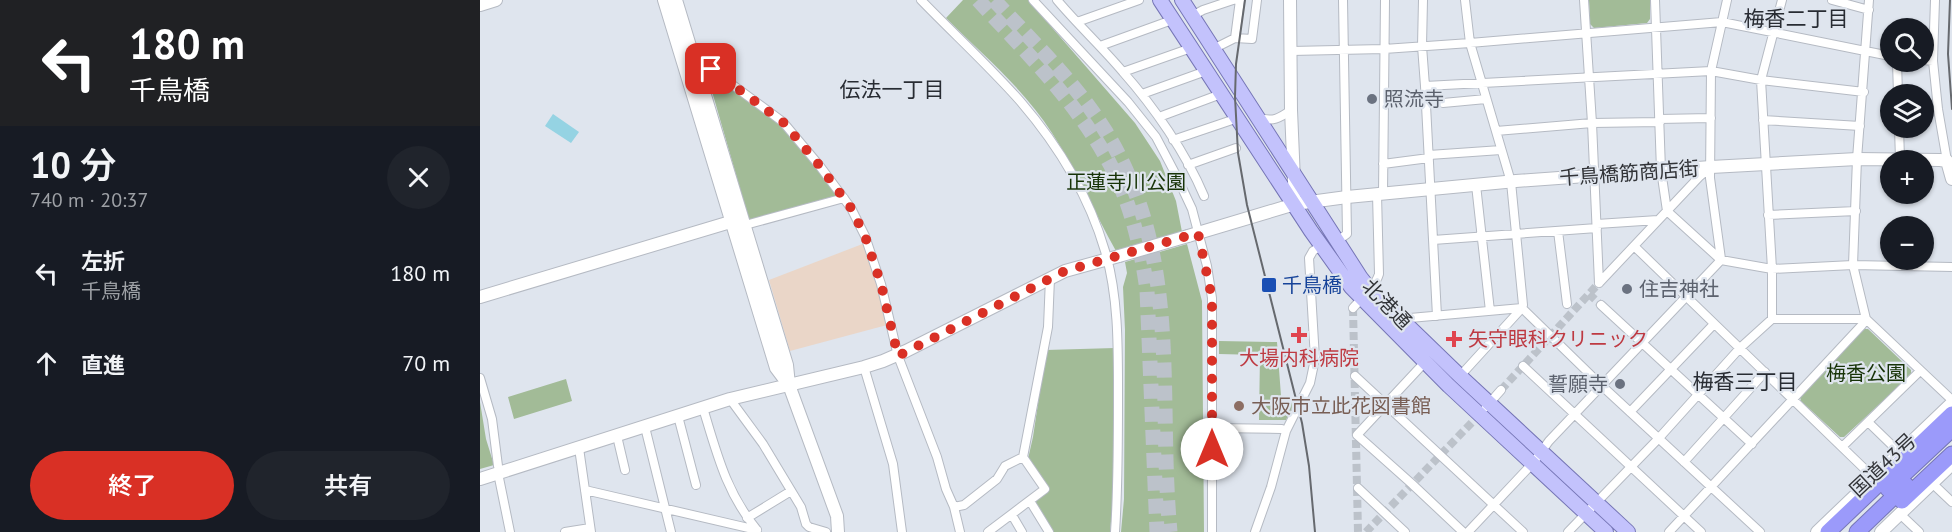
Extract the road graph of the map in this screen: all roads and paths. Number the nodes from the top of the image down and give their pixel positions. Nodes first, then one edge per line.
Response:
1 (496, 0) edge
2 (664, 0) edge
3 (676, 0) edge
4 (921, 0) edge
5 (1033, 0) edge
6 (1139, 0) edge
7 (1160, 0) edge
8 (1182, 0) edge
9 (1233, 0) edge
10 (1240, 0) edge
11 (1257, 0) edge
12 (1290, 0) edge
13 (1343, 0) edge
14 (1385, 0) edge
15 (1423, 0) edge
16 (1465, 0) edge
17 (1584, 0) edge
18 (1655, 0) edge
19 (1727, 0) edge
20 (1782, 0) edge
21 (1832, 0) edge
22 (1869, 0) edge
23 (1935, 0) edge
24 (1061, 1) edge
25 (480, 5) edge
26 (1869, 10) junction
27 (1192, 16) junction
28 (1172, 20) junction
29 (1077, 22) junction
30 (1722, 22) junction
31 (1656, 28) junction
32 (1934, 30) edge
33 (1773, 33) junction
34 (1586, 34) junction
35 (1235, 38) junction
36 (1470, 43) junction
37 (1100, 46) junction
38 (1422, 46) junction
39 (1191, 48) junction
40 (1213, 49) junction
41 (1384, 49) junction
42 (1344, 50) junction
43 (1291, 51) junction
44 (1867, 52) junction
45 (1880, 54) edge
46 (1206, 70) junction
47 (1711, 71) junction
48 (1934, 71) edge
49 (698, 72) junction
50 (1123, 72) junction
51 (1657, 74) junction
52 (1589, 77) junction
53 (1761, 80) junction
54 (1482, 82) junction
55 (1425, 86) junction
56 (1864, 92) junction
57 (1142, 94) junction
58 (1221, 94) junction
59 (1486, 99) junction
60 (1443, 103) dead end
61 (1291, 110) junction
62 (1255, 116) junction
63 (1159, 117) junction
64 (1238, 118) junction
65 (1711, 118) junction
66 (1660, 120) junction
67 (1763, 120) junction
68 (1592, 123) junction
69 (1860, 126) junction
70 (1496, 131) junction
71 (1173, 140) junction
72 (1236, 148) dead end
73 (1501, 150) junction
74 (1429, 156) junction
75 (1857, 159) junction
76 (1880, 159) edge
77 (1934, 160) edge
78 (1947, 161) junction
79 (1383, 164) junction
80 (1188, 165) junction
81 (1765, 165) junction
82 (1711, 167) junction
83 (1661, 170) junction
84 (1294, 174) junction
85 (1595, 176) junction
86 (1952, 178) edge
87 (1511, 182) junction
88 (1476, 185) junction
89 (1431, 189) junction
90 (1380, 194) junction
91 (1204, 196) dead end
92 (1347, 196) junction
93 (844, 198) junction
94 (1312, 202) junction
95 (1295, 204) junction
96 (1667, 211) junction
97 (1856, 211) junction
98 (1768, 215) junction
99 (1658, 220) junction
100 (741, 222) junction
101 (1597, 226) junction
102 (1558, 231) junction
103 (1193, 234) junction
104 (1516, 234) junction
105 (1482, 236) junction
106 (1433, 240) junction
107 (1337, 241) junction
108 (1322, 245) junction
109 (1634, 246) junction
110 (1113, 258) junction
111 (1721, 260) junction
112 (1853, 265) junction
113 (1952, 267) edge
114 (1772, 269) junction
115 (1050, 278) junction
116 (1686, 296) junction
117 (480, 297) edge
118 (1361, 299) junction
119 (1567, 304) dead end
120 (1601, 305) tunnel mouth
121 (1522, 308) junction
122 (1490, 311) junction
123 (1437, 316) junction
124 (1772, 319) junction
125 (1866, 319) junction
126 (1405, 324) junction
127 (1714, 324) junction
128 (1642, 343) junction
129 (1740, 348) junction
130 (898, 356) junction
131 (1425, 362) junction
132 (1523, 366) dead end
133 (864, 367) junction
134 (1670, 369) junction
135 (1920, 371) junction
136 (1765, 372) junction
137 (1355, 376) dead end
138 (1460, 376) junction
139 (480, 378) edge
140 (789, 385) junction
141 (1602, 386) junction
142 (1501, 390) tunnel mouth
143 (1697, 395) junction
144 (729, 399) junction
145 (1793, 399) junction
146 (1952, 402) edge
147 (1490, 403) junction
148 (1385, 404) junction
149 (703, 408) junction
150 (1630, 412) junction
151 (1480, 414) junction
152 (1952, 414) edge
153 (1575, 415) junction
154 (678, 416) junction
155 (1723, 418) junction
156 (1868, 422) junction
157 (645, 427) junction
158 (1212, 428) junction
159 (1952, 429) edge
160 (1286, 431) junction
161 (617, 436) junction
162 (1659, 438) junction
163 (1952, 442) edge
164 (1752, 444) junction
165 (1842, 447) junction
166 (579, 448) junction
167 (1541, 450) junction
168 (1900, 453) junction
169 (1952, 454) edge
170 (1023, 457) junction
171 (1684, 462) junction
172 (1533, 463) junction
173 (1952, 464) edge
174 (1632, 467) junction
175 (498, 470) junction
176 (625, 470) dead end
177 (1874, 478) junction
178 (480, 479) edge
179 (1932, 483) junction
180 (696, 485) dead end
181 (1711, 487) junction
182 (1358, 488) dead end
183 (585, 490) junction
184 (791, 491) junction
185 (1030, 501) junction
186 (1598, 502) junction
187 (1952, 502) edge
188 (1494, 505) junction
189 (954, 507) junction
190 (665, 509) junction
191 (1586, 513) junction
192 (1900, 514) junction
193 (1012, 515) junction
194 (1684, 517) junction
195 (747, 518) junction
196 (591, 530) edge
197 (758, 531) edge
198 (510, 532) edge
199 (566, 532) edge
200 (671, 532) edge
201 (826, 532) edge
202 (838, 532) edge
203 (902, 532) edge
204 (960, 532) edge
205 (988, 532) edge
206 (1022, 532) edge
207 (1049, 532) edge
208 (1115, 532) edge
209 (1212, 532) edge
210 (1255, 532) edge
211 (1405, 532) edge
212 (1463, 532) edge
213 (1468, 532) edge
214 (1523, 532) edge
215 (1568, 532) edge
216 (1606, 532) edge
217 (1628, 532) edge
218 (1669, 532) edge
219 (1701, 532) edge
220 (1760, 532) edge
221 (1817, 532) edge
222 (1828, 532) edge
223 (1842, 532) edge
224 (1857, 532) edge
225 (1869, 532) edge
226 (1881, 532) edge
227 (1919, 532) edge

1 - 25 street
2 - 100 street
3 - 49 street
4 - 110 street
5 - 103 street
6 - 29 street
7 - 28 main road, 北港通
8 - 27 main road, 北港通
9 - 27 street
10 - 35 street
11 - 35 street
12 - 43 street
13 - 42 street
14 - 41 street
15 - 38 street
16 - 36 street
17 - 34 street
18 - 31 street
19 - 30 street
20 - 33 street
21 - 26 street
22 - 26 street
23 - 32 street
24 - 29 street
26 - 44 street
27 - 40 main road, 北港通
28 - 37 street
28 - 39 main road, 北港通
29 - 37 street
30 - 31 street
30 - 33 street
30 - 47 street
31 - 34 street
31 - 51 street
33 - 44 street
33 - 53 street
34 - 36 street
34 - 52 street
35 - 40 street
36 - 38 street
36 - 54 street
37 - 50 street
38 - 41 street
38 - 55 street
39 - 46 main road, 北港通
39 - 50 street
40 - 62 main road, 北港通
41 - 42 street
41 - 79 street
42 - 43 street
42 - 92 street
43 - 61 street
44 - 45 street
44 - 56 street
46 - 57 street
46 - 58 main road, 北港通
47 - 51 street
47 - 53 street
47 - 65 street
48 - 78 street
49 - 93 street
49 - 100 street
50 - 57 street
51 - 52 street
51 - 66 street
52 - 54 street
52 - 68 street
53 - 56 street
53 - 67 street
54 - 55 street
54 - 59 street
55 - 74 street
56 - 69 street
57 - 63 street
58 - 63 street
58 - 64 main road, 北港通
59 - 60 street
59 - 70 street
61 - 62 street
61 - 84 street
62 - 84 main road, 北港通
63 - 71 street
64 - 71 street
64 - 95 main road, 北港通
65 - 66 street
65 - 82 street
66 - 68 street
66 - 83 street
67 - 69 street
67 - 81 street
68 - 70 street
68 - 85 street
69 - 75 street
70 - 73 street
71 - 80 street
72 - 80 street
73 - 74 street
73 - 87 street
74 - 79 street
74 - 89 street
75 - 76 street, 千鳥橋筋商店街
75 - 81 street, 千鳥橋筋商店街
75 - 97 street
77 - 78 street, 千鳥橋筋商店街
78 - 86 street
79 - 90 street
80 - 91 street
81 - 82 street, 千鳥橋筋商店街
81 - 98 street
82 - 83 street, 千鳥橋筋商店街
82 - 96 street
82 - 111 street
83 - 85 street, 千鳥橋筋商店街
83 - 96 street
84 - 94 main road, 北港通
84 - 95 street
85 - 87 street, 千鳥橋筋商店街
85 - 101 street
87 - 88 street, 千鳥橋筋商店街
87 - 104 street
88 - 89 street, 千鳥橋筋商店街
88 - 105 street
89 - 90 street, 千鳥橋筋商店街
89 - 106 street
90 - 92 street, 千鳥橋筋商店街
90 - 118 street
92 - 94 street, 千鳥橋筋商店街
92 - 107 street
93 - 100 street
93 - 130 street
94 - 95 street, 千鳥橋筋商店街
94 - 107 main road, 北港通
95 - 103 street, 千鳥橋筋商店街
95 - 108 main road, 北港通
96 - 99 street
96 - 111 street
97 - 98 street
97 - 112 street
98 - 114 street
99 - 101 street
99 - 109 street
100 - 117 street
100 - 140 street
101 - 102 street
101 - 109 street
102 - 104 street
102 - 119 street
103 - 110 street, bridge
103 - 158 street
104 - 105 street
104 - 121 street
105 - 106 street
105 - 122 street
106 - 123 street
107 - 118 main road, 北港通
108 - 118 main road, 北港通
108 - 160 street
109 - 116 street
110 - 115 street
110 - 208 street
111 - 114 street
111 - 116 street
112 - 113 street
112 - 114 street
112 - 125 street
114 - 124 street
115 - 130 street
115 - 170 street
116 - 127 street
116 - 128 street
118 - 126 main road, 北港通
118 - 131 main road, 北港通
120 - 128 street
121 - 122 street
121 - 138 street
121 - 141 street
122 - 123 street
123 - 126 street
124 - 125 street
124 - 129 street
125 - 135 street
125 - 145 street
126 - 138 main road, 北港通
127 - 129 street
127 - 134 street
128 - 134 street
128 - 141 street
129 - 136 street
129 - 143 street
130 - 133 street
130 - 189 street
131 - 148 street
131 - 151 main road, 北港通
132 - 153 street
133 - 140 street
133 - 203 street
134 - 143 street
134 - 150 street
135 - 146 street
135 - 156 street
136 - 145 street
136 - 155 street
137 - 148 street
138 - 147 main road, 北港通
139 - 175 street
140 - 144 street
140 - 202 street
141 - 150 street
141 - 153 street
142 - 147 street
143 - 155 street
143 - 162 street
144 - 149 street
144 - 184 street
145 - 164 street
145 - 165 street
146 - 168 street
147 - 151 street
147 - 167 main road, 北港通
148 - 188 street
148 - 212 street
149 - 154 street
149 - 195 street
150 - 162 street
151 - 172 main road, 北港通
152 - 222 highway
153 - 167 street
153 - 174 street
154 - 157 street
154 - 180 street
155 - 164 street
155 - 171 street
156 - 165 street
156 - 168 street
157 - 161 street
157 - 190 street
158 - 160 street
158 - 209 street
159 - 223 highway, 国道43号
160 - 210 street
161 - 166 street
161 - 176 street
162 - 171 street
162 - 174 street
163 - 224 highway, 国道43号
164 - 181 street
165 - 177 street
166 - 175 street
166 - 183 street
167 - 172 street
167 - 186 main road, 北港通
168 - 177 street
169 - 225 highway
170 - 185 street
170 - 189 street
171 - 181 street
172 - 188 street
172 - 191 main road, 北港通
173 - 179 street
174 - 186 street
174 - 194 street
175 - 178 street
175 - 198 street
177 - 221 street
179 - 187 street
179 - 192 street
181 - 194 street
181 - 220 street
182 - 211 street
183 - 190 street
183 - 196 street
184 - 195 street
184 - 201 street
185 - 193 street
185 - 207 street
186 - 191 street
186 - 217 main road, 北港通
188 - 213 street
188 - 214 street
189 - 204 street
190 - 197 street
190 - 200 street
191 - 215 street
191 - 216 main road, 北港通
192 - 226 street
192 - 227 street
193 - 205 street
193 - 206 street
194 - 218 street
194 - 219 street
195 - 197 street
196 - 199 street

